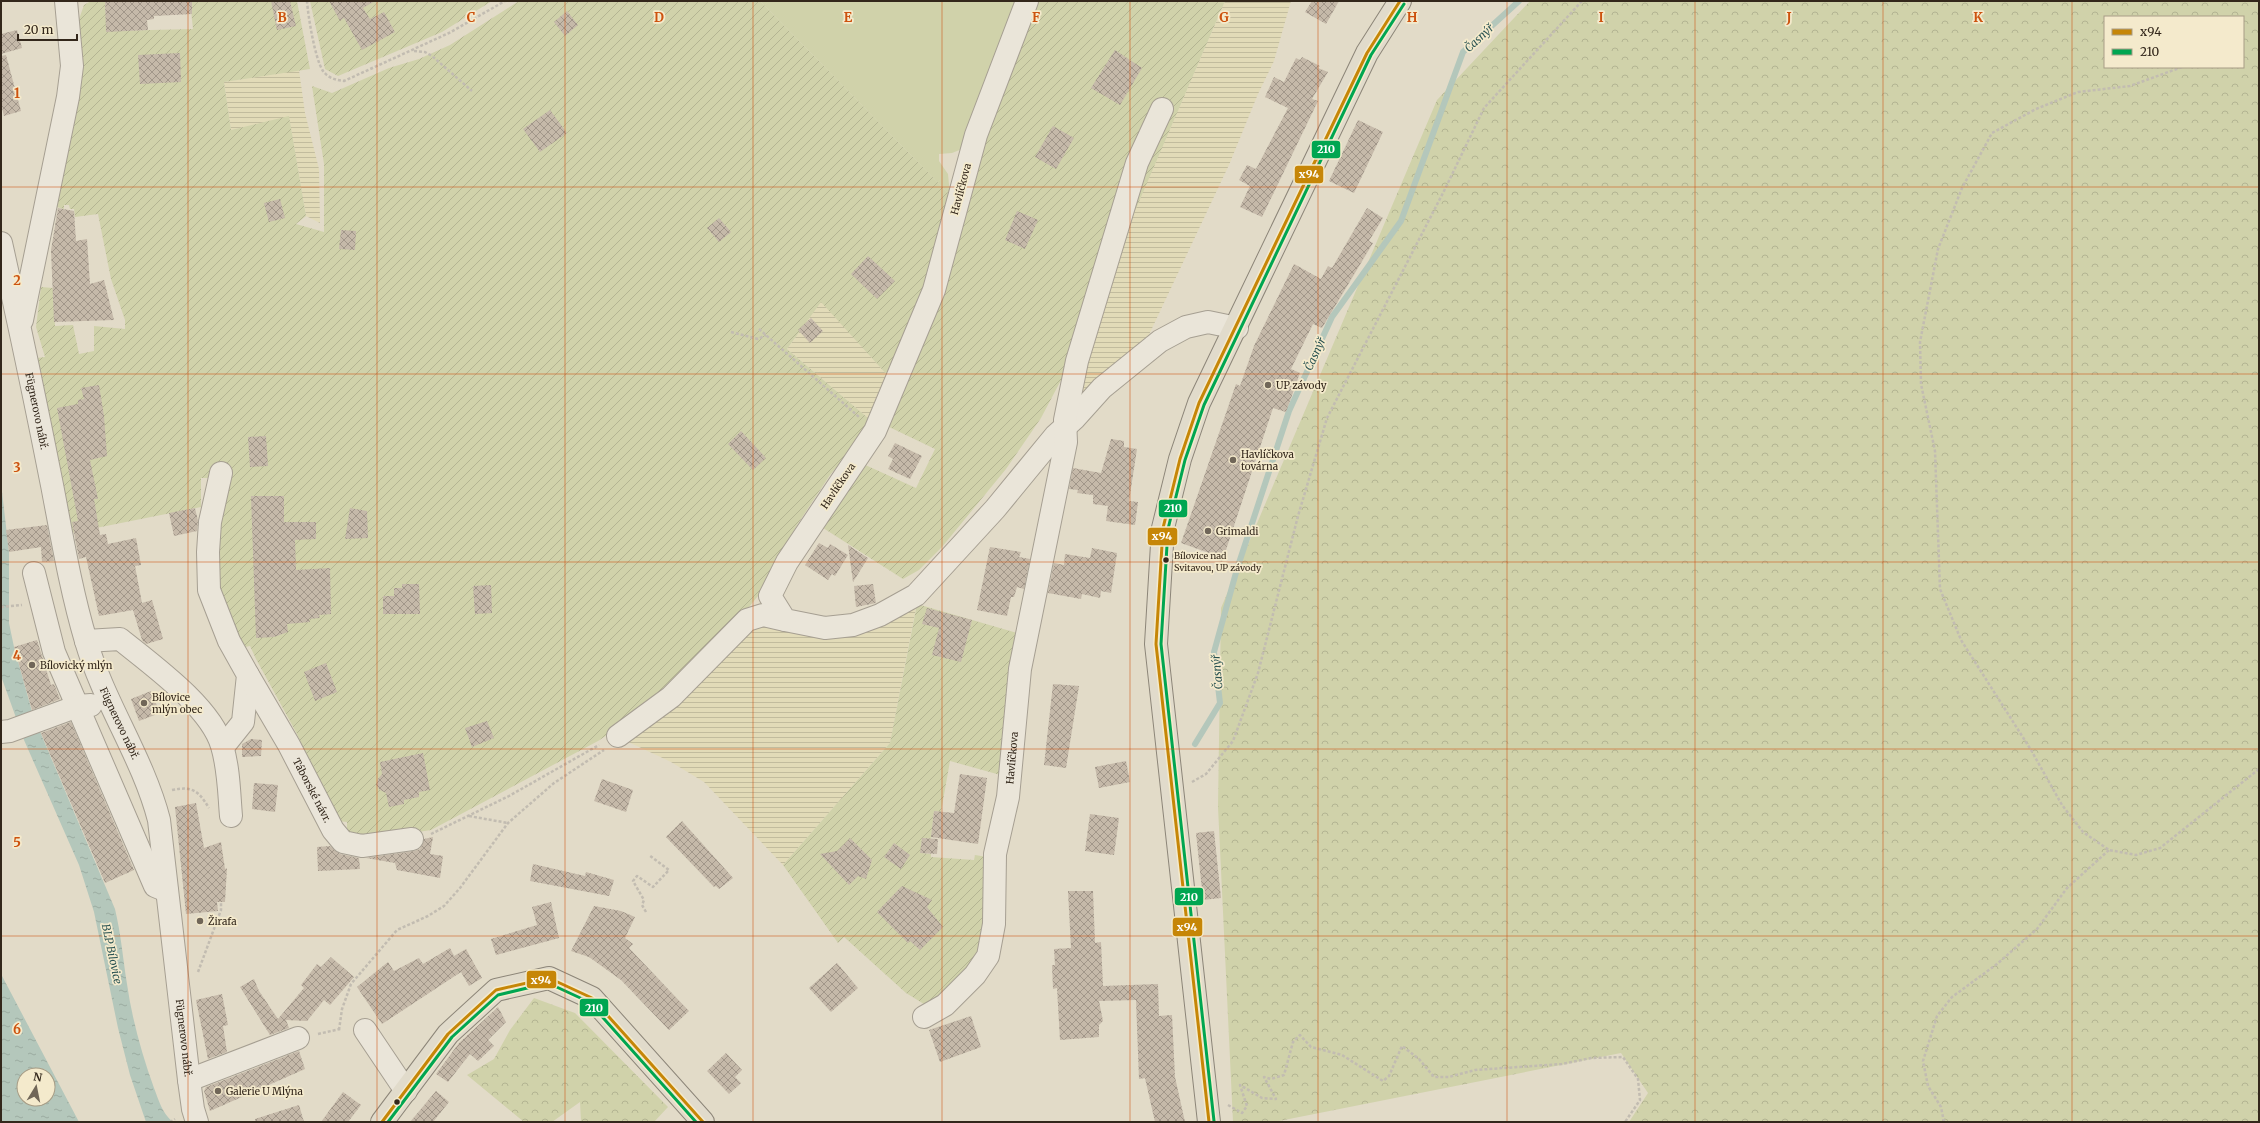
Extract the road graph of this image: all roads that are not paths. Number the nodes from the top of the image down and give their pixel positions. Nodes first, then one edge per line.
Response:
1 (66, 1) edge
2 (1027, 1) edge
3 (1400, 1) edge
4 (1162, 109) dead end
5 (1, 243) edge
6 (21, 327) junction
7 (1237, 328) junction
8 (1067, 425) junction
9 (221, 473) dead end
10 (34, 573) dead end
11 (785, 620) junction
12 (86, 641) junction
13 (248, 675) junction
14 (110, 704) junction
15 (78, 706) junction
16 (1, 732) edge
17 (618, 736) road end
18 (223, 747) junction
19 (232, 816) dead end
20 (412, 839) road end
21 (167, 891) junction
22 (924, 1017) dead end
23 (365, 1030) dead end
24 (298, 1038) dead end
25 (189, 1080) junction
26 (406, 1091) junction
27 (1208, 1116) edge
28 (197, 1122) edge
29 (382, 1122) edge
30 (703, 1122) edge

1 - 6 street, Fügnerovo nábř.
2 - 11 street, Havlíčkova
3 - 7 main road
4 - 8 street, Havlíčkova
5 - 6 street, Fügnerovo nábř.
6 - 12 street, Fügnerovo nábř.
7 - 8 street
7 - 27 main road
8 - 11 street
8 - 22 street, Havlíčkova
9 - 13 street, Táborské návr.
10 - 15 street
11 - 17 street
12 - 14 street, Fügnerovo nábř.
12 - 18 street
13 - 18 street
13 - 20 street, Táborské návr.
14 - 15 street
14 - 21 street, Fügnerovo nábř.
15 - 16 street
15 - 21 street
18 - 19 street
21 - 25 street, Fügnerovo nábř.
23 - 26 street
24 - 25 street
25 - 28 street, Fügnerovo nábř.
26 - 29 main road
26 - 30 main road

